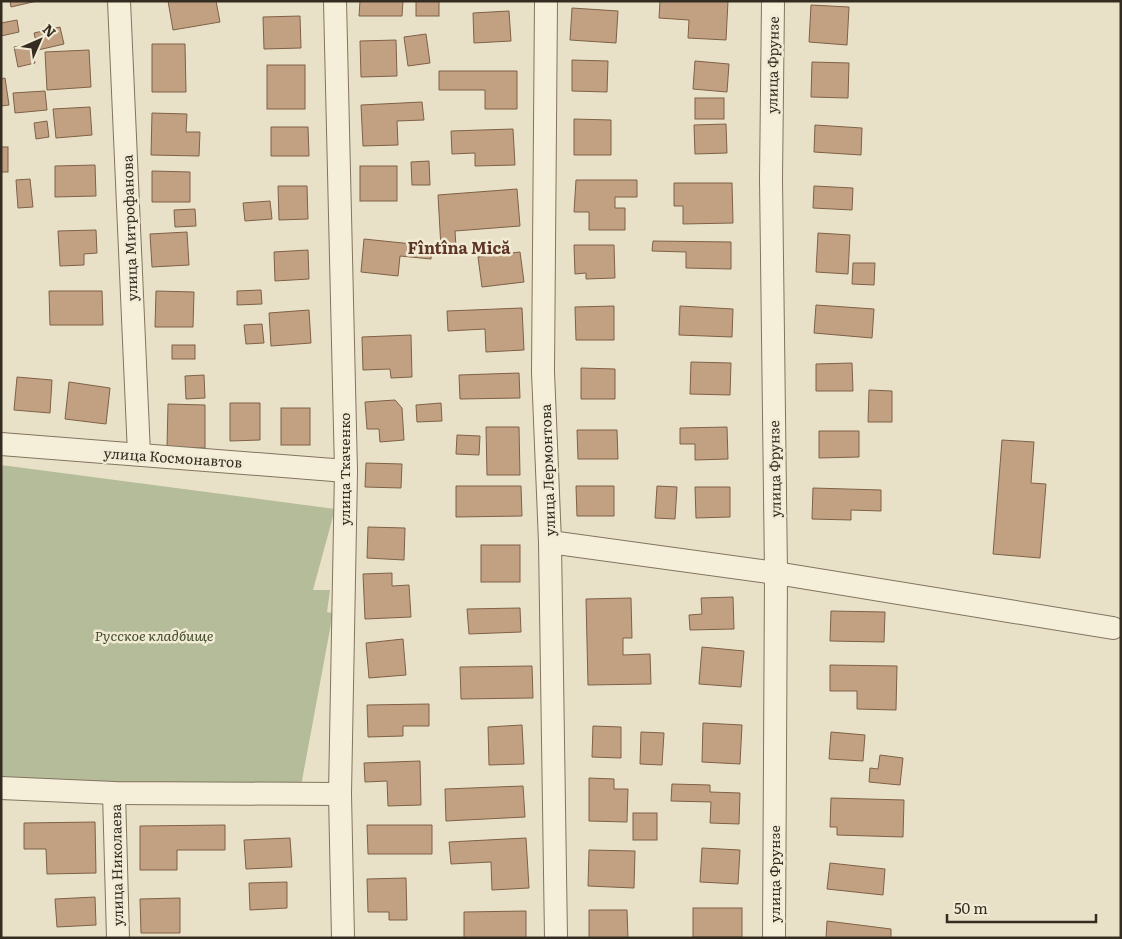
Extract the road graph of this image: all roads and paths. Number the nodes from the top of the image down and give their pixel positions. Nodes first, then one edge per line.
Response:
1 (119, 1) edge
2 (335, 1) edge
3 (546, 1) edge
4 (773, 1) edge
5 (1, 444) edge
6 (139, 454) junction
7 (346, 471) junction
8 (550, 542) junction
9 (776, 573) junction
10 (1113, 628) dead end
11 (1, 788) edge
12 (114, 793) junction
13 (340, 794) junction
14 (118, 938) edge
15 (343, 938) edge
16 (556, 938) edge
17 (774, 938) edge

1 - 6 street, улица Митрофанова
2 - 7 street, улица Ткаченко
3 - 8 street, улица Лермонтова
4 - 9 street, улица Фрунзе
5 - 6 street, улица Космонавтов
6 - 7 street, улица Космонавтов
7 - 13 street, улица Ткаченко
8 - 9 street
8 - 16 street, улица Лермонтова
9 - 10 street
9 - 17 street, улица Фрунзе
11 - 12 street
12 - 13 street
12 - 14 street, улица Николаева
13 - 15 street, улица Ткаченко

